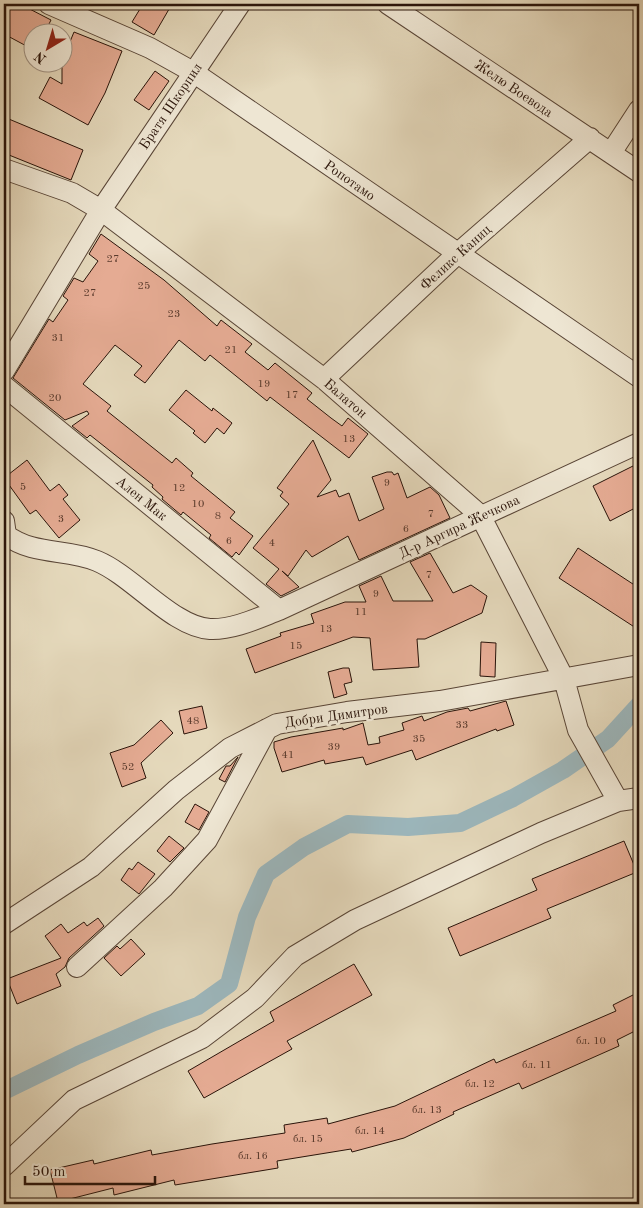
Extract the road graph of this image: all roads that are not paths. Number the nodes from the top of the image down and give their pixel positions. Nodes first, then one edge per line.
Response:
1 (49, 4) edge
2 (240, 4) edge
3 (388, 4) edge
4 (193, 72) junction
5 (639, 110) edge
6 (590, 138) junction
7 (611, 153) junction
8 (4, 170) edge
9 (639, 172) edge
10 (101, 210) junction
11 (457, 254) junction
12 (4, 371) edge
13 (639, 377) edge
14 (324, 378) junction
15 (4, 386) edge
16 (639, 443) edge
17 (480, 515) junction
18 (4, 520) edge
19 (280, 610) junction
20 (639, 665) edge
21 (564, 679) junction
22 (267, 729) junction
23 (639, 798) edge
24 (618, 801) junction
25 (5, 924) edge
26 (77, 967) dead end
27 (10, 1159) edge

1 - 4 street, Ропотамо
2 - 4 street, Братя Шкорпил
3 - 6 street, Желю Воевода
4 - 10 street, Братя Шкорпил
4 - 11 street, Ропотамо
5 - 7 street
6 - 7 street, Желю Воевода
6 - 11 street, Феликс Каниц
7 - 9 street, Желю Воевода
8 - 10 street, Балатон
10 - 12 street, Братя Шкорпил
10 - 14 street, Балатон
11 - 13 street, Ропотамо
11 - 14 street, Феликс Каниц
14 - 17 street, Балатон
15 - 19 street, Ален Мак
16 - 17 street, Д-р Аргира Жечкова
17 - 19 street, Д-р Аргира Жечкова
17 - 21 street, Балатон
18 - 19 street, Д-р Аргира Жечкова
20 - 21 street, Добри Димитров
21 - 22 street, Добри Димитров
21 - 24 street, Балатон
22 - 25 street, Добри Димитров
22 - 26 street
23 - 24 street
24 - 27 street

